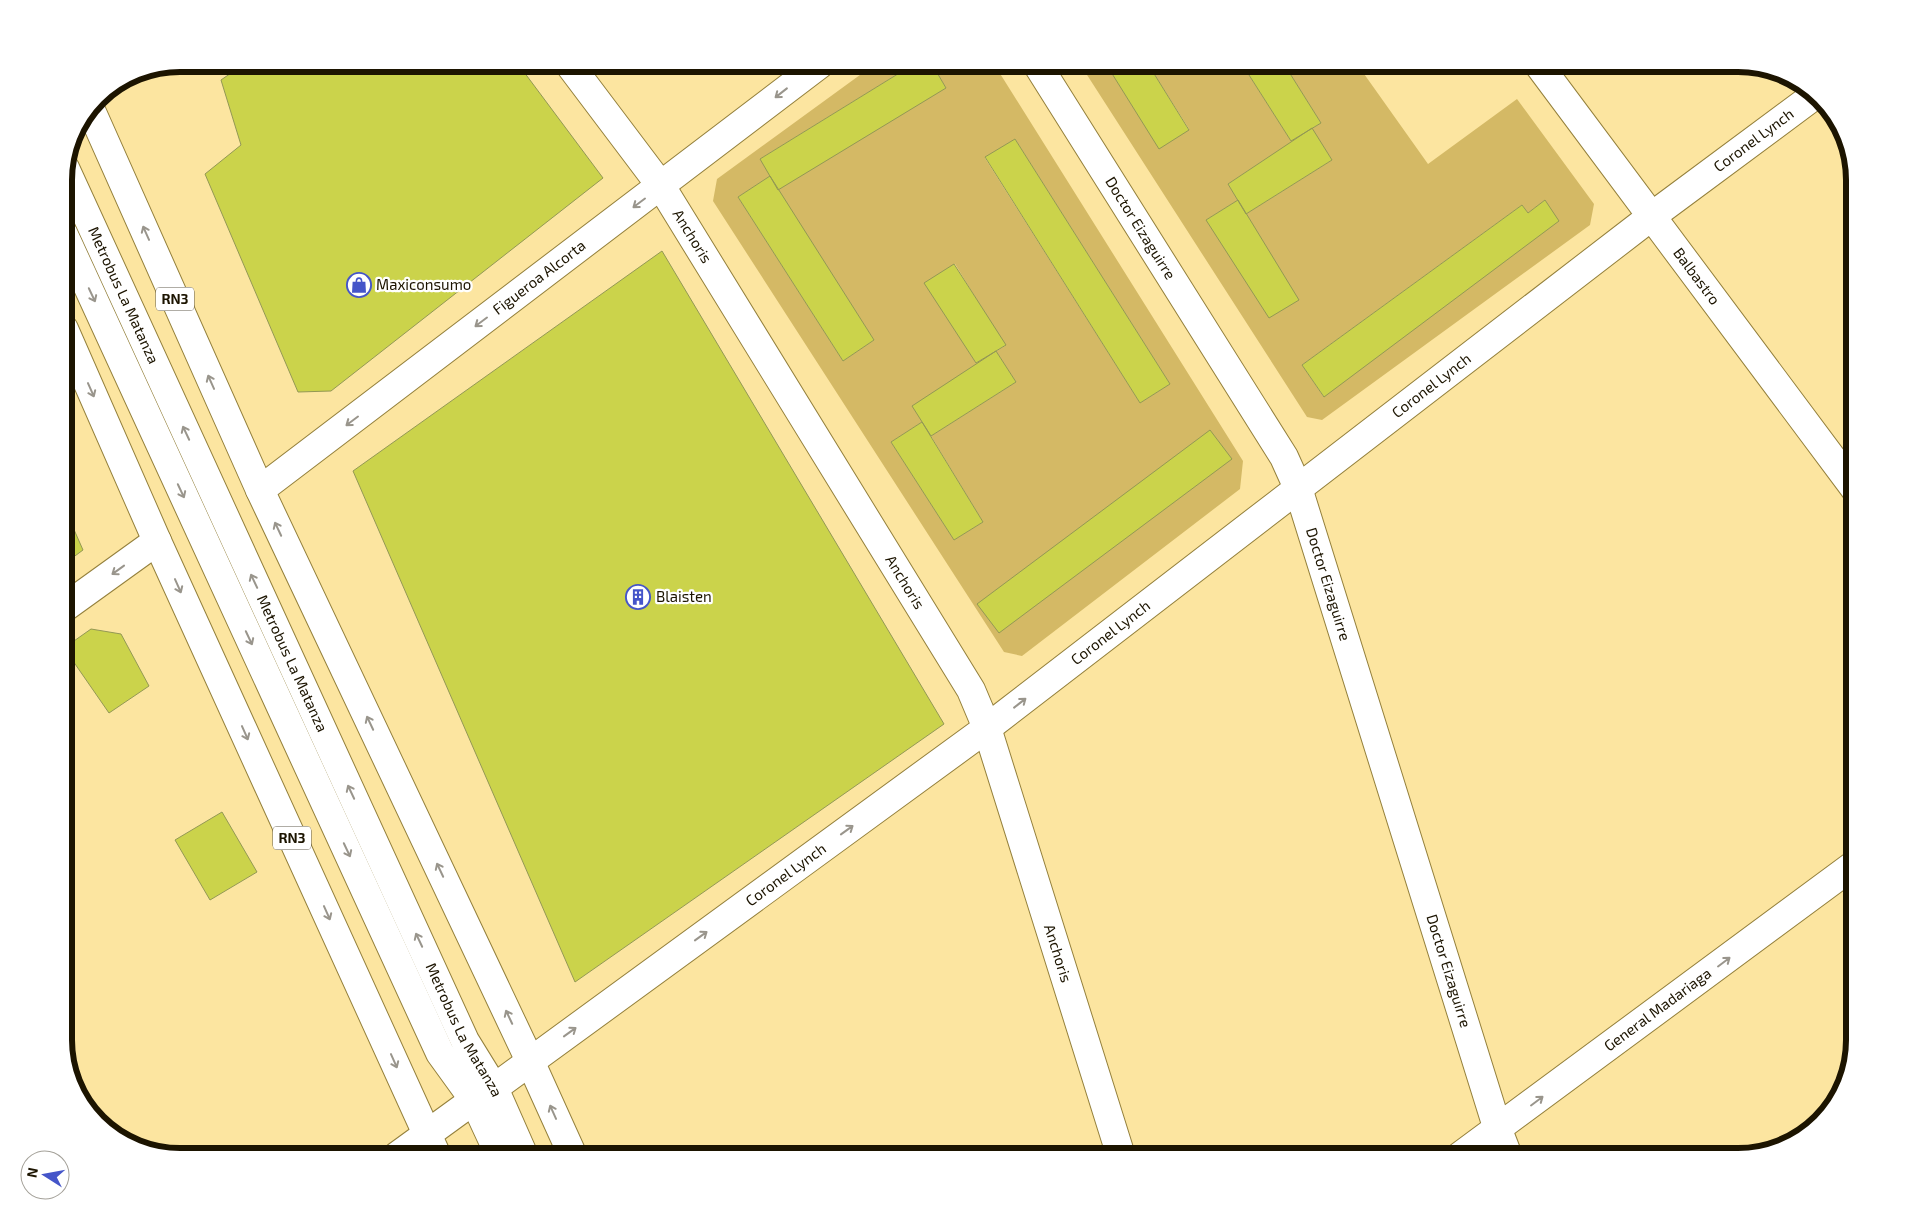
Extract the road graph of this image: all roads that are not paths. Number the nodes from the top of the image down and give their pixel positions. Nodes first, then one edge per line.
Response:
1 (1042, 72) edge
2 (1544, 72) edge
3 (576, 73) edge
4 (809, 73) edge
5 (1810, 99) edge
6 (94, 117) edge
7 (73, 185) edge
8 (661, 186) junction
9 (1652, 216) junction
10 (73, 255) edge
11 (73, 349) edge
12 (1846, 477) edge
13 (1298, 488) junction
14 (260, 490) junction
15 (158, 541) junction
16 (73, 602) edge
17 (987, 728) junction
18 (1846, 871) edge
19 (530, 1061) junction
20 (484, 1094) junction
21 (1498, 1130) junction
22 (432, 1145) edge
23 (498, 1148) edge
24 (519, 1148) edge
25 (569, 1148) edge
26 (1118, 1148) edge
27 (1472, 1148) edge
28 (1505, 1148) edge

1 - 13 main road, Doctor Eizaguirre
2 - 9 main road, Balbastro
3 - 8 main road, Anchoris
4 -> 8 main road, Figueroa Alcorta
5 - 9 main road, Coronel Lynch
14 -> 6 main road, RN3
20 -> 7 main road, Metrobus La Matanza
8 -> 14 main road, Figueroa Alcorta
8 - 17 main road, Anchoris
9 - 12 main road, Balbastro
9 - 13 main road, Coronel Lynch
10 -> 20 main road, Metrobus La Matanza
11 -> 15 main road, RN3
17 -> 13 main road, Coronel Lynch
13 - 21 main road, Doctor Eizaguirre
19 -> 14 main road, RN3
15 -> 16 main road
15 -> 22 main road, RN3
19 -> 17 main road, Coronel Lynch
17 - 26 main road, Anchoris
21 -> 18 main road, General Madariaga
19 - 20 main road, Coronel Lynch
25 -> 19 main road, RN3
20 - 22 main road, Coronel Lynch
20 - 23 main road, Metrobus La Matanza
20 - 24 main road, Metrobus La Matanza
21 - 27 main road, General Madariaga
21 - 28 main road, Doctor Eizaguirre

